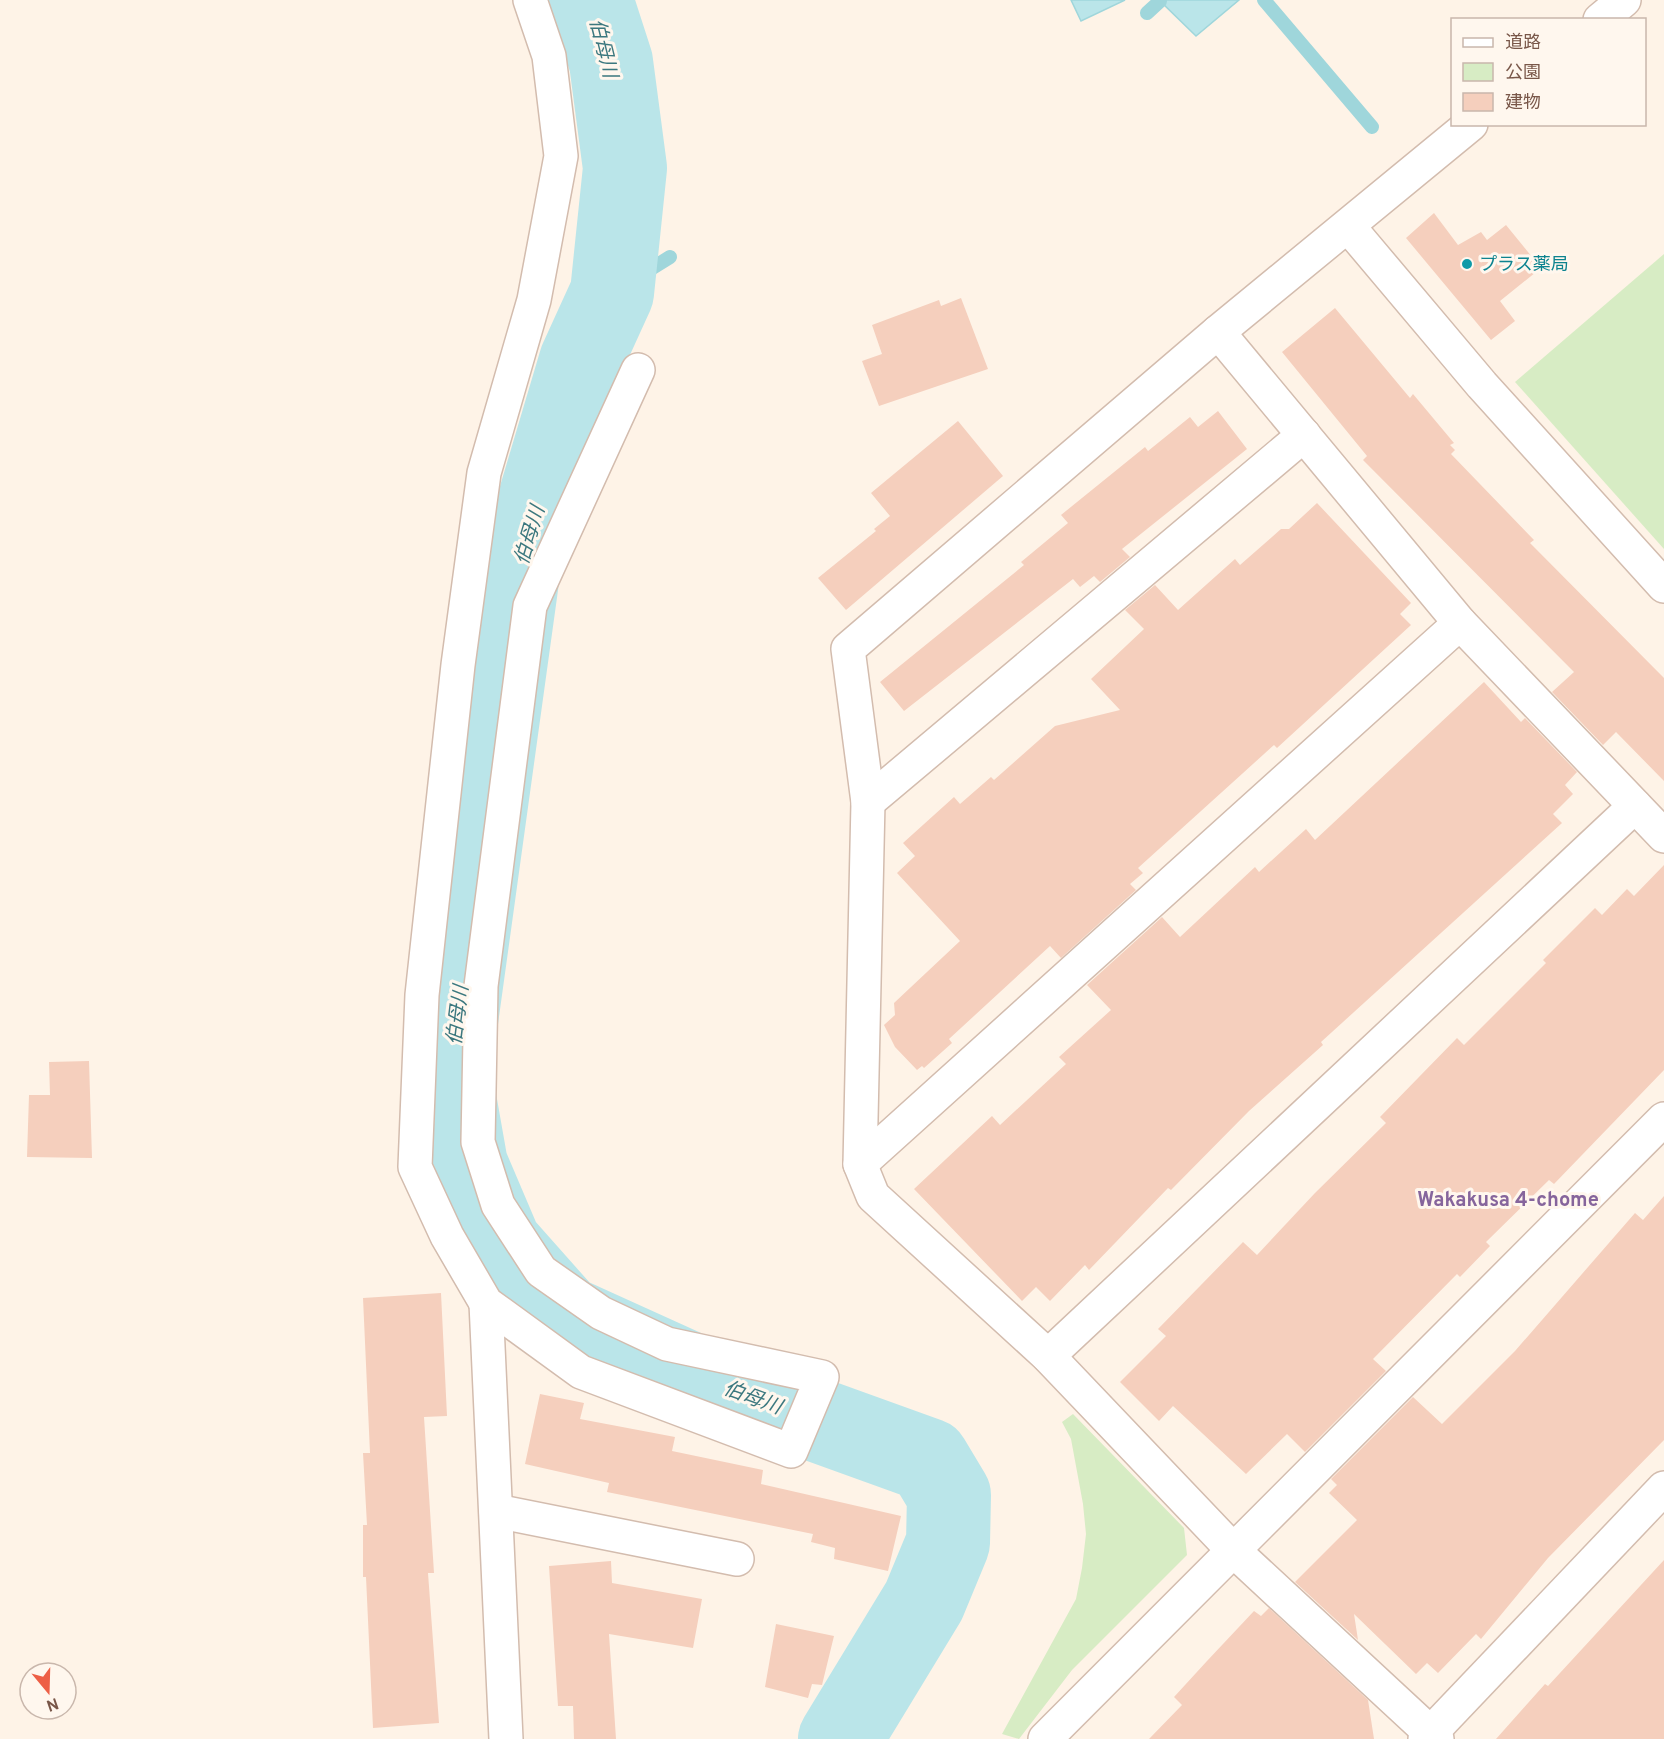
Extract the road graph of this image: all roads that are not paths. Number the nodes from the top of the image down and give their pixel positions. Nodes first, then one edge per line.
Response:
1 (531, 0) edge
2 (1623, 0) edge
3 (1602, 18) edge
4 (1469, 126) edge
5 (1348, 226) junction
6 (1218, 332) junction
7 (638, 370) dead end
8 (1304, 435) junction
9 (1664, 586) edge
10 (1460, 623) junction
11 (867, 802) junction
12 (1635, 806) junction
13 (1664, 836) edge
14 (1664, 1119) edge
15 (860, 1164) junction
16 (486, 1303) junction
17 (1047, 1356) junction
18 (1664, 1488) edge
19 (496, 1510) junction
20 (1233, 1550) junction
21 (737, 1559) dead end
22 (1431, 1737) edge
23 (506, 1739) edge
24 (1045, 1739) edge

1 - 16 street
2 - 3 street
4 - 5 street
5 - 6 street
5 - 9 street
6 - 8 street
6 - 11 street
7 - 16 street
8 - 10 street
8 - 11 street
10 - 12 street
10 - 15 street
11 - 15 street
12 - 13 street
12 - 17 street
14 - 20 street
15 - 17 street
16 - 19 street
17 - 20 street
18 - 22 street
19 - 21 street
19 - 23 street
20 - 22 street
20 - 24 street

